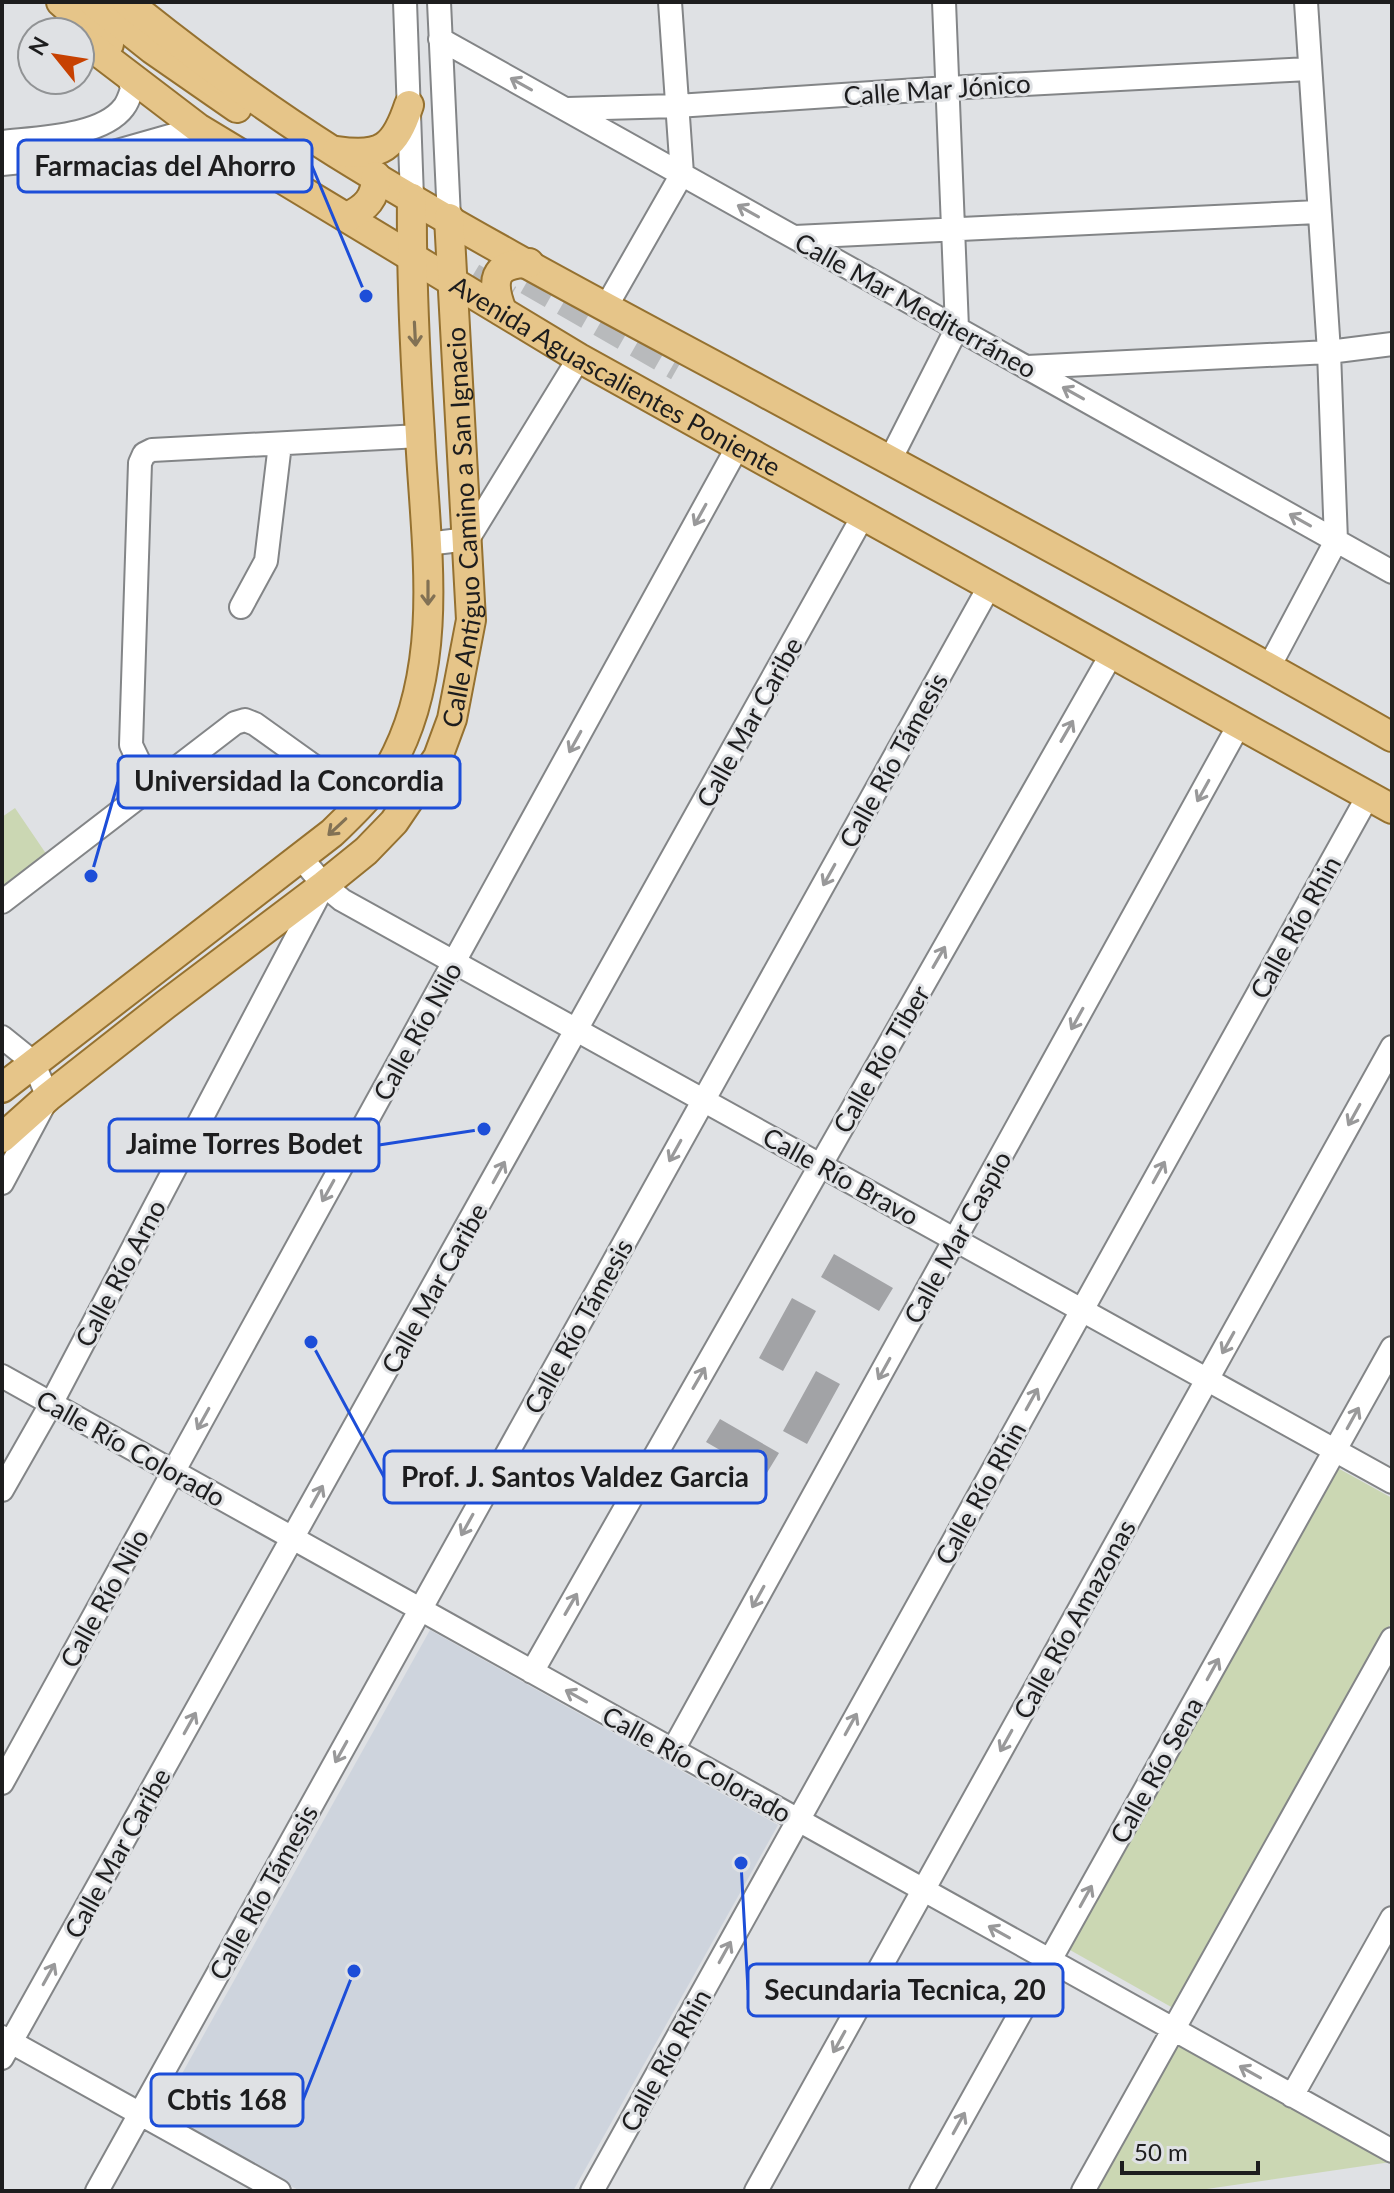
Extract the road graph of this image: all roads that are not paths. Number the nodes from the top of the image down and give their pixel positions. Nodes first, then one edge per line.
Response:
1 (40, 2) edge
2 (61, 2) edge
3 (93, 2) edge
4 (127, 2) edge
5 (405, 2) edge
6 (439, 2) edge
7 (670, 2) edge
8 (944, 2) edge
9 (1306, 2) edge
10 (55, 16) edge
11 (440, 39) junction
12 (96, 51) edge
13 (1309, 69) junction
14 (129, 77) junction
15 (948, 88) junction
16 (409, 105) junction
17 (677, 106) junction
18 (566, 109) junction
19 (193, 116) junction
20 (2, 142) edge
21 (333, 151) junction
22 (2, 164) edge
23 (682, 174) junction
24 (364, 178) junction
25 (412, 198) junction
26 (1318, 212) junction
27 (347, 217) junction
28 (449, 218) junction
29 (953, 229) junction
30 (793, 237) junction
31 (412, 256) junction
32 (529, 263) junction
33 (452, 281) junction
34 (506, 305) junction
35 (606, 307) junction
36 (957, 328) junction
37 (1392, 344) edge
38 (1329, 352) junction
39 (579, 358) junction
40 (678, 367) tunnel mouth
41 (1027, 367) junction
42 (420, 436) junction
43 (280, 444) junction
44 (738, 446) junction
45 (890, 460) junction
46 (863, 516) junction
47 (468, 539) junction
48 (1336, 541) junction
49 (427, 544) junction
50 (1392, 572) edge
51 (989, 587) junction
52 (241, 607) dead end
53 (1202, 629) junction
54 (1111, 655) junction
55 (1269, 667) junction
56 (1169, 686) junction
57 (1240, 723) junction
58 (1392, 737) edge
59 (152, 789) junction
60 (364, 802) junction
61 (1380, 802) edge
62 (301, 858) junction
63 (324, 885) junction
64 (2, 902) edge
65 (455, 962) junction
66 (578, 1030) junction
67 (2, 1037) edge
68 (1392, 1047) edge
69 (33, 1062) junction
70 (2, 1088) edge
71 (48, 1097) junction
72 (703, 1100) junction
73 (2, 1138) edge
74 (821, 1165) junction
75 (2, 1183) edge
76 (956, 1240) junction
77 (1082, 1310) junction
78 (1392, 1348) edge
79 (2, 1376) edge
80 (1207, 1379) junction
81 (51, 1404) junction
82 (1335, 1450) junction
83 (174, 1472) junction
84 (1392, 1482) edge
85 (2, 1490) edge
86 (293, 1539) junction
87 (420, 1609) junction
88 (1392, 1639) edge
89 (532, 1672) junction
90 (673, 1750) junction
91 (2, 1783) edge
92 (798, 1820) junction
93 (923, 1890) junction
94 (1392, 1918) edge
95 (1050, 1961) junction
96 (1174, 2030) junction
97 (5, 2046) edge
98 (1292, 2096) junction
99 (140, 2114) junction
100 (1392, 2151) edge
101 (270, 2189) edge
102 (97, 2191) edge
103 (592, 2191) edge
104 (756, 2191) edge
105 (921, 2191) edge
106 (1083, 2191) edge

1 - 10 main road
2 - 19 main road, Avenida Aguascalientes Poniente
3 - 24 main road, Avenida Aguascalientes Poniente
4 - 21 main road, Avenida Aguascalientes Poniente
5 - 16 street, Calle Antiguo Camino a San Ignacio
6 - 11 street, Calle Antiguo Camino a San Ignacio
7 - 17 street
8 - 15 street
9 - 13 street
18 -> 11 street, Calle Mar Mediterráneo
11 - 28 street, Calle Antiguo Camino a San Ignacio
12 - 14 main road, Avenida Aguascalientes Poniente
13 - 15 street, Calle Mar Jónico
13 - 26 street
14 - 19 main road, Avenida Aguascalientes Poniente
14 - 20 street
15 - 17 street, Calle Mar Jónico
15 - 29 street
16 - 21 main road
16 - 25 street, Calle Antiguo Camino a San Ignacio
17 - 18 street, Calle Mar Jónico
17 - 23 street
18 - 23 street, Calle Mar Mediterráneo
19 - 22 street
19 - 27 main road, Avenida Aguascalientes Poniente
21 - 24 main road, Avenida Aguascalientes Poniente
30 -> 23 street, Calle Mar Mediterráneo
23 - 35 street
24 - 25 main road, Avenida Aguascalientes Poniente
24 - 27 main road
25 - 28 main road, Avenida Aguascalientes Poniente
25 - 31 main road, Calle Antiguo Camino a San Ignacio
26 - 29 street
26 - 38 street
27 - 31 main road, Avenida Aguascalientes Poniente
28 - 32 main road, Avenida Aguascalientes Poniente
28 - 33 main road, Calle Antiguo Camino a San Ignacio
29 - 30 street
29 - 36 street
30 - 36 street, Calle Mar Mediterráneo
31 - 33 main road, Avenida Aguascalientes Poniente
31 -> 42 main road, Calle Antiguo Camino a San Ignacio
32 - 34 main road
32 - 35 main road, Avenida Aguascalientes Poniente
33 - 34 main road, Avenida Aguascalientes Poniente
33 - 47 main road, Calle Antiguo Camino a San Ignacio
34 - 39 main road, Avenida Aguascalientes Poniente
34 - 56 main road, Avenida Aguascalientes Poniente
35 - 45 main road, Avenida Aguascalientes Poniente
36 - 41 street, Calle Mar Mediterráneo
36 - 45 street
37 - 38 street
38 - 41 street
38 - 48 street
39 - 44 main road, Avenida Aguascalientes Poniente
39 - 47 street
40 - 53 main road, Avenida Aguascalientes Poniente
48 -> 41 street, Calle Mar Mediterráneo
42 - 43 street
42 - 49 main road, Calle Antiguo Camino a San Ignacio
43 - 52 street
43 - 59 street
44 - 46 main road, Avenida Aguascalientes Poniente
44 -> 65 street, Calle Río Nilo
45 - 53 main road, Avenida Aguascalientes Poniente
46 - 51 main road, Avenida Aguascalientes Poniente
46 - 66 street, Calle Mar Caribe
47 - 49 street
47 - 63 main road, Calle Antiguo Camino a San Ignacio
48 - 50 street, Calle Mar Mediterráneo
48 - 55 street
49 -> 60 main road, Calle Antiguo Camino a San Ignacio
51 - 54 main road, Avenida Aguascalientes Poniente
51 -> 72 street, Calle Río Támesis
53 - 55 main road, Avenida Aguascalientes Poniente
54 - 56 main road, Avenida Aguascalientes Poniente
74 -> 54 street, Calle Río Tiber
55 - 58 main road, Avenida Aguascalientes Poniente
56 - 57 main road, Avenida Aguascalientes Poniente
57 - 61 main road, Avenida Aguascalientes Poniente
57 -> 76 street, Calle Mar Caspio
59 - 60 street
59 - 64 street
60 -> 62 main road, Calle Antiguo Camino a San Ignacio
77 -> 61 street, Calle Río Rhin
62 - 63 street, Calle Río Bravo
62 - 69 main road, Calle Antiguo Camino a San Ignacio
63 - 65 street, Calle Río Bravo
63 - 71 main road, Calle Antiguo Camino a San Ignacio
63 - 81 street, Calle Río Arno
65 - 66 street, Calle Río Bravo
65 -> 83 street, Calle Río Nilo
66 - 72 street, Calle Río Bravo
86 -> 66 street, Calle Mar Caribe
67 - 69 street
68 -> 80 street, Calle Río Amazonas
69 - 70 main road, Calle Antiguo Camino a San Ignacio
69 - 71 street
71 - 73 main road, Calle Antiguo Camino a San Ignacio
71 - 75 street
72 - 74 street, Calle Río Bravo
72 -> 87 street, Calle Río Támesis
74 - 76 street, Calle Río Bravo
89 -> 74 street, Calle Río Tiber
76 - 77 street, Calle Río Bravo
76 -> 90 street, Calle Mar Caspio
77 - 80 street, Calle Río Bravo
92 -> 77 street, Calle Río Rhin
82 -> 78 street, Calle Río Sena
79 - 81 street, Calle Río Colorado
80 - 82 street, Calle Río Bravo
80 -> 93 street, Calle Río Amazonas
81 - 83 street, Calle Río Colorado
81 - 85 street, Calle Río Arno
82 - 84 street, Calle Río Bravo
95 -> 82 street, Calle Río Sena
83 - 86 street, Calle Río Colorado
83 - 91 street, Calle Río Nilo
86 - 87 street, Calle Río Colorado
97 -> 86 street, Calle Mar Caribe
87 - 89 street, Calle Río Colorado
87 -> 99 street, Calle Río Támesis
88 - 96 street
90 -> 89 street, Calle Río Colorado
90 - 92 street, Calle Río Colorado
92 - 93 street, Calle Río Colorado
103 -> 92 street, Calle Río Rhin
95 -> 93 street, Calle Río Colorado
93 -> 104 street, Calle Río Amazonas
94 - 98 street
95 - 96 street, Calle Río Colorado
105 -> 95 street, Calle Río Sena
98 -> 96 street, Calle Río Colorado
96 - 106 street
97 - 99 street
98 - 100 street, Calle Río Colorado
99 - 101 street
99 - 102 street, Calle Río Támesis

